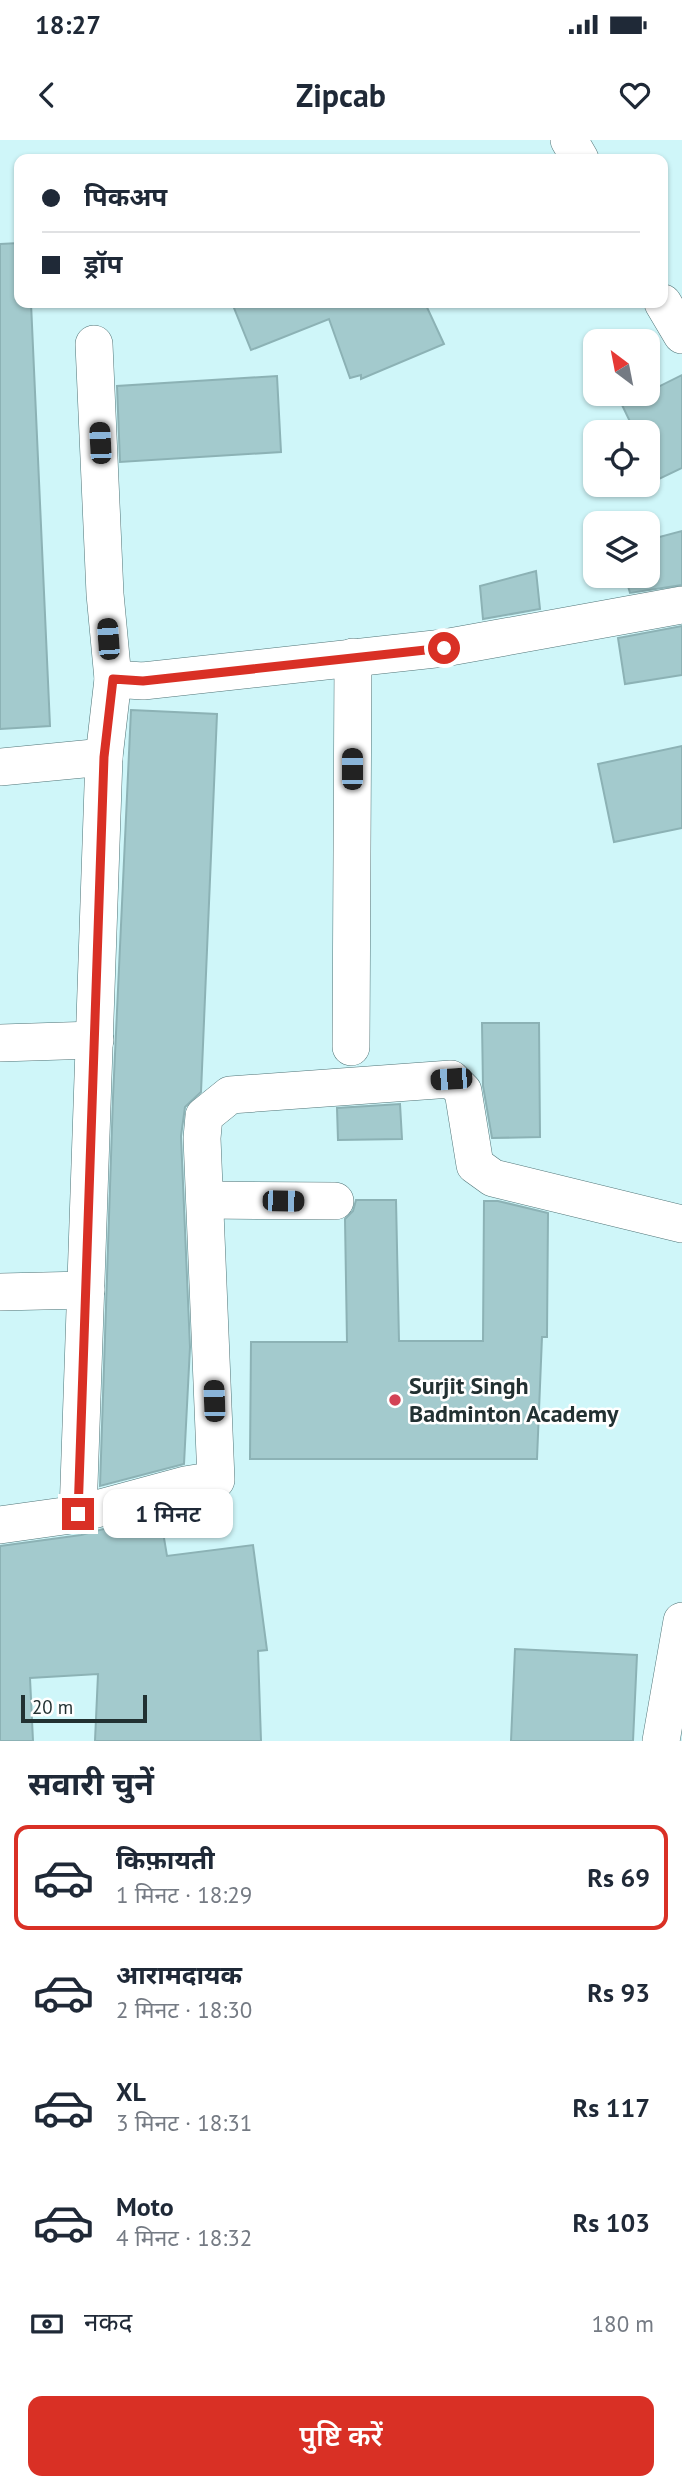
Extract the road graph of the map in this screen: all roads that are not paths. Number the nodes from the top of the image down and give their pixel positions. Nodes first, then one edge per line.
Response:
1 (666, 308) edge
2 (682, 335) edge
3 (94, 344) dead end
4 (682, 605) edge
5 (353, 657) junction
6 (113, 679) junction
7 (104, 757) junction
8 (0, 767) edge
9 (96, 1040) junction
10 (0, 1043) edge
11 (351, 1047) dead end
12 (205, 1200) junction
13 (335, 1201) dead end
14 (682, 1224) edge
15 (86, 1290) junction
16 (0, 1292) edge
17 (78, 1514) junction
18 (0, 1525) edge
19 (682, 1621) edge
20 (661, 1741) edge

1 - 2 street
3 - 6 street
4 - 5 street
5 - 6 street
5 - 11 street
6 - 7 street
7 - 8 street
7 - 9 street
9 - 10 street
9 - 15 street
12 - 13 street
12 - 14 street
12 - 17 street
15 - 16 street
15 - 17 street
17 - 18 street
19 - 20 street

